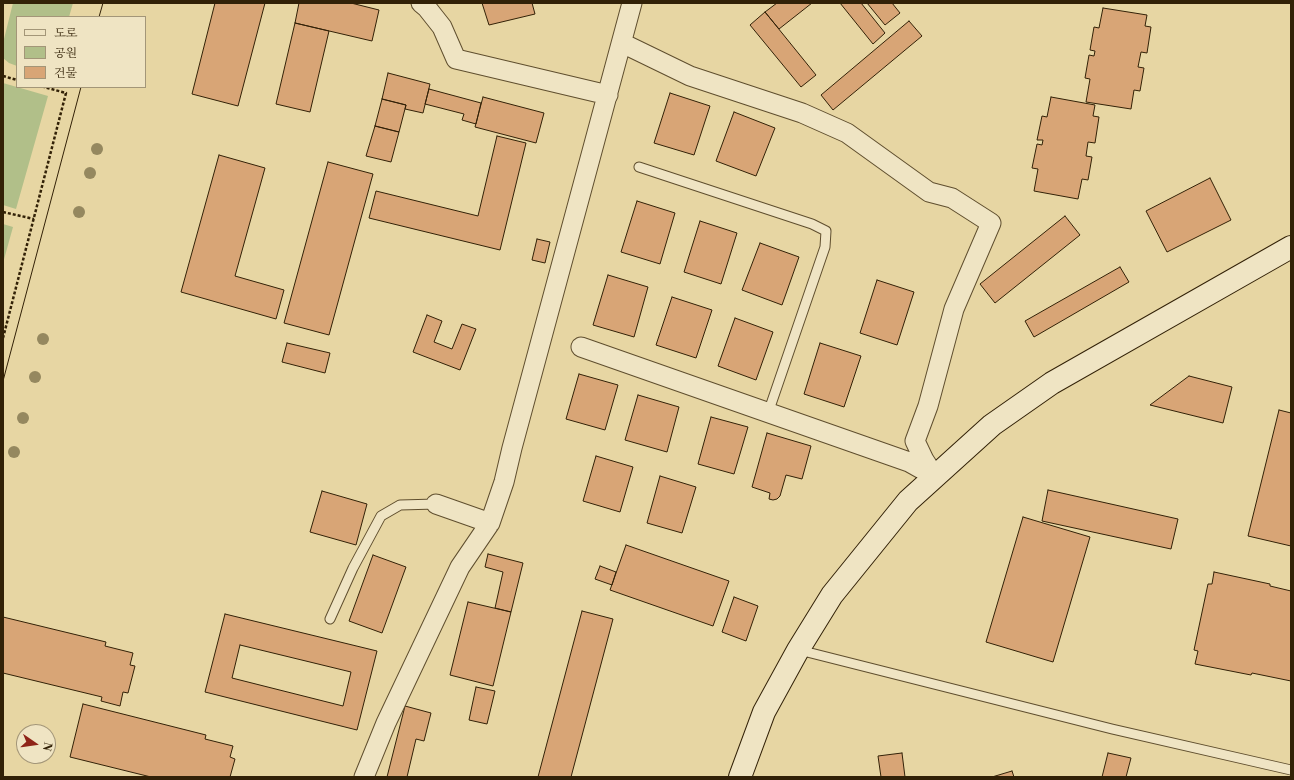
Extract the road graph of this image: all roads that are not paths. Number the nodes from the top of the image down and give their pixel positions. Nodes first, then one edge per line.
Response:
1 (421, 3) edge
2 (632, 3) edge
3 (622, 43) junction
4 (608, 94) junction
5 (639, 166) dead end
6 (1291, 247) edge
7 (580, 347) dead end
8 (768, 413) junction
9 (935, 476) junction
10 (436, 504) joint
11 (490, 523) junction
12 (330, 619) dead end
13 (798, 650) junction
14 (1291, 770) edge
15 (364, 777) edge
16 (740, 777) edge

1 - 4 street
2 - 3 street
3 - 4 street
3 - 9 street
4 - 11 street
5 - 8 lane
6 - 9 main road
7 - 8 street
8 - 9 street
9 - 13 main road
10 - 11 street
10 - 12 lane
11 - 15 street
13 - 14 lane
13 - 16 main road

